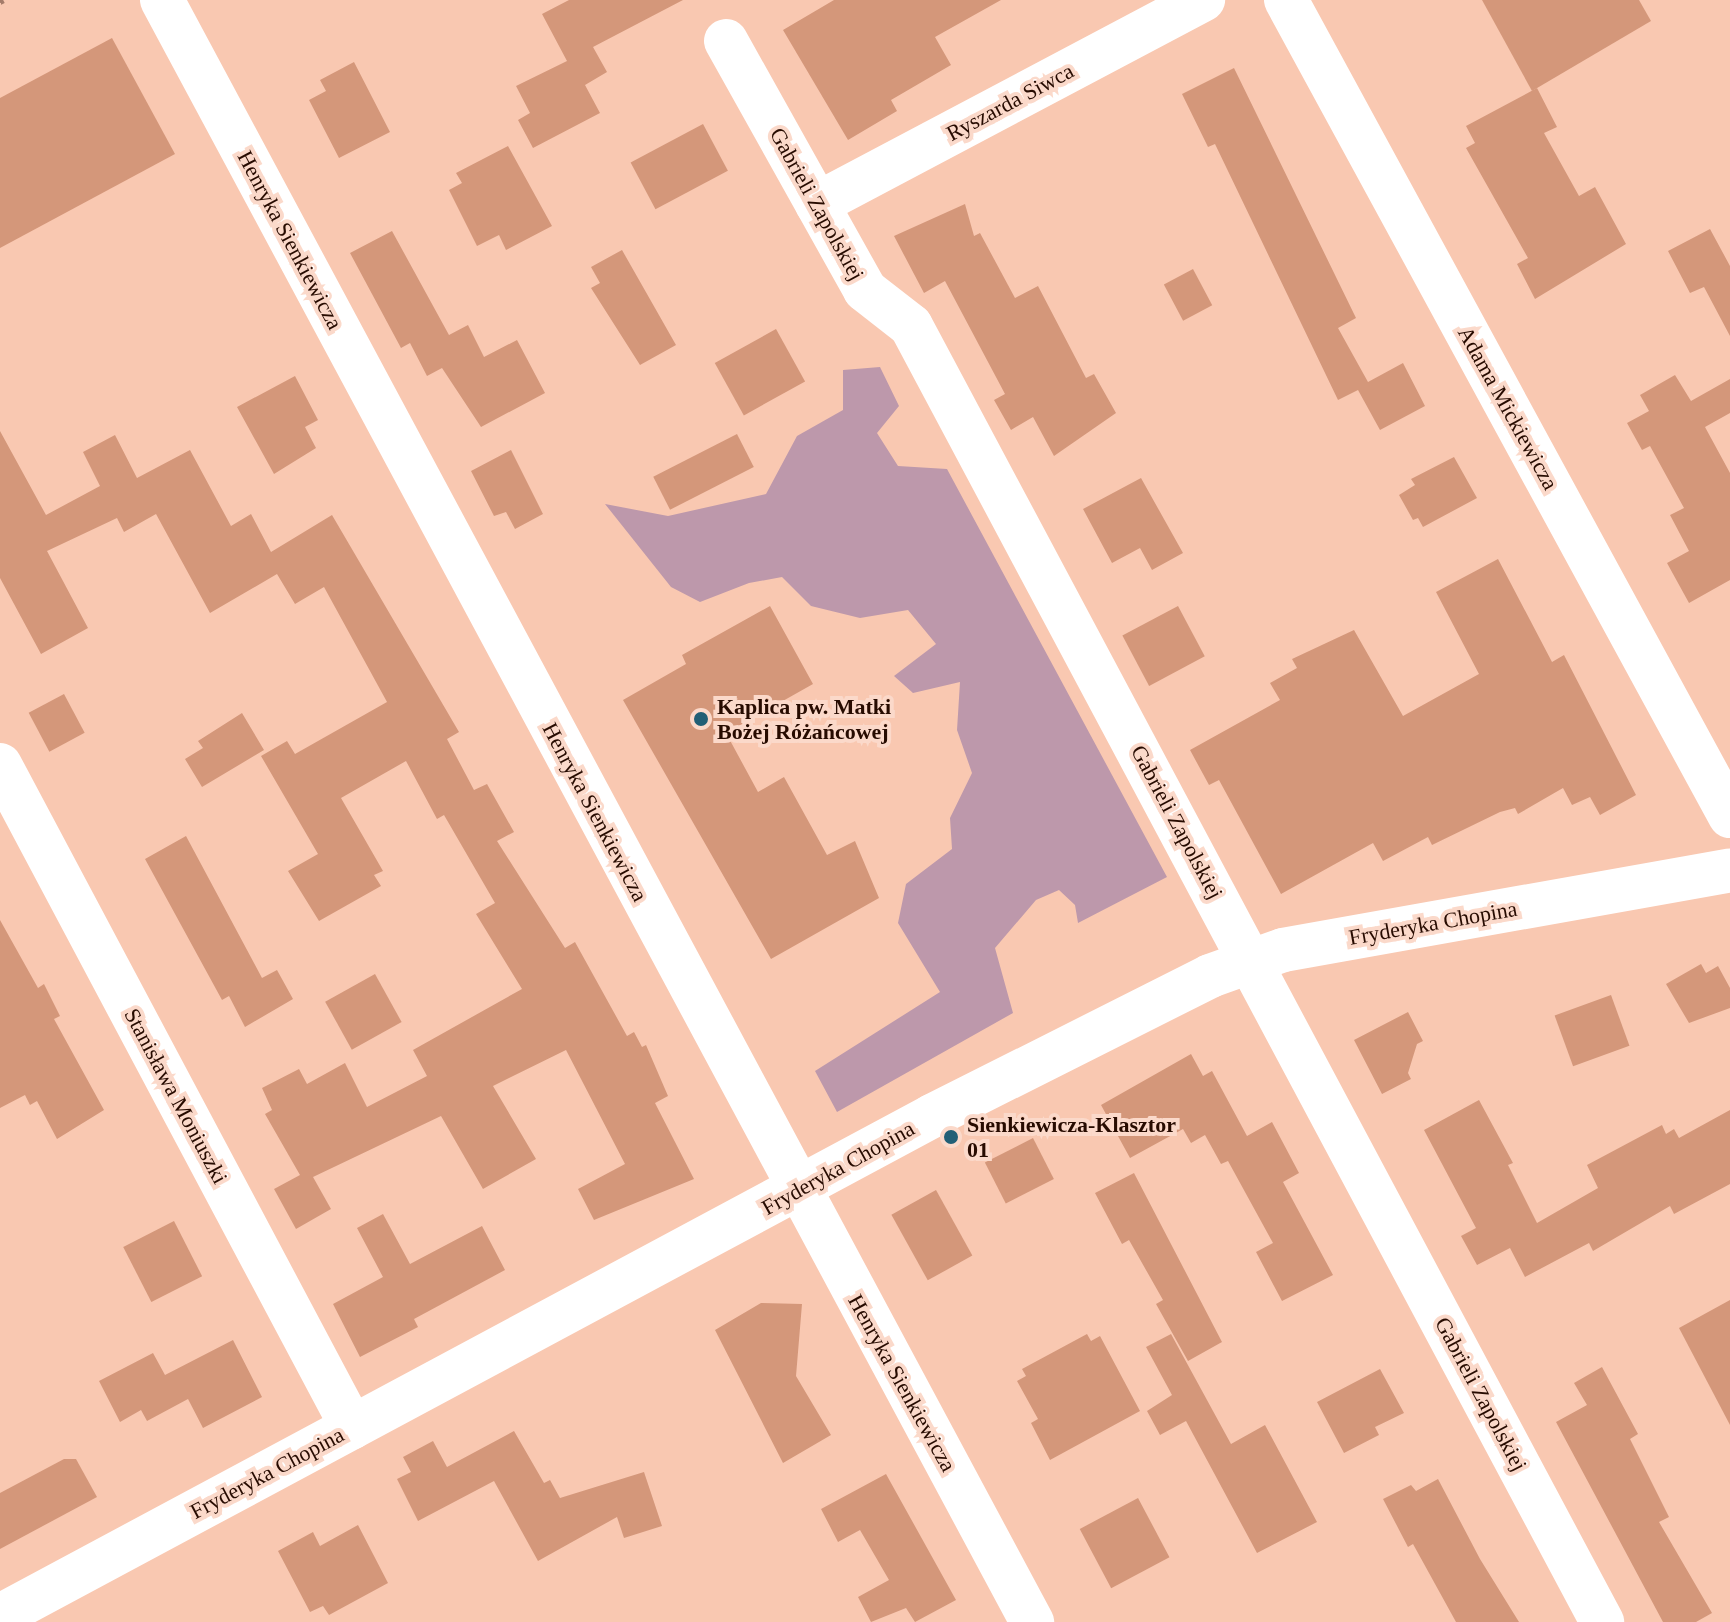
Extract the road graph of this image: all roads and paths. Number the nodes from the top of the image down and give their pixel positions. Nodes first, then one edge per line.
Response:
1 (162, 0) edge
2 (1203, 0) edge
3 (1286, 0) edge
4 (726, 41) dead end
5 (817, 204) junction
6 (0, 765) edge
7 (1730, 816) edge
8 (1730, 870) edge
9 (1251, 960) junction
10 (797, 1191) junction
11 (352, 1427) junction
12 (0, 1616) edge
13 (1032, 1622) edge
14 (1602, 1622) edge

1 - 10 street, Henryka Sienkiewicza
2 - 5 street, Ryszarda Siwca
3 - 7 street, Adama Mickiewicza
4 - 5 street, Gabrieli Zapolskiej
5 - 9 street, Gabrieli Zapolskiej
6 - 11 street, Stanisława Moniuszki
8 - 9 street, Fryderyka Chopina
9 - 10 street, Fryderyka Chopina
9 - 14 street, Gabrieli Zapolskiej
10 - 11 street, Fryderyka Chopina
10 - 13 street, Henryka Sienkiewicza
11 - 12 street, Fryderyka Chopina

